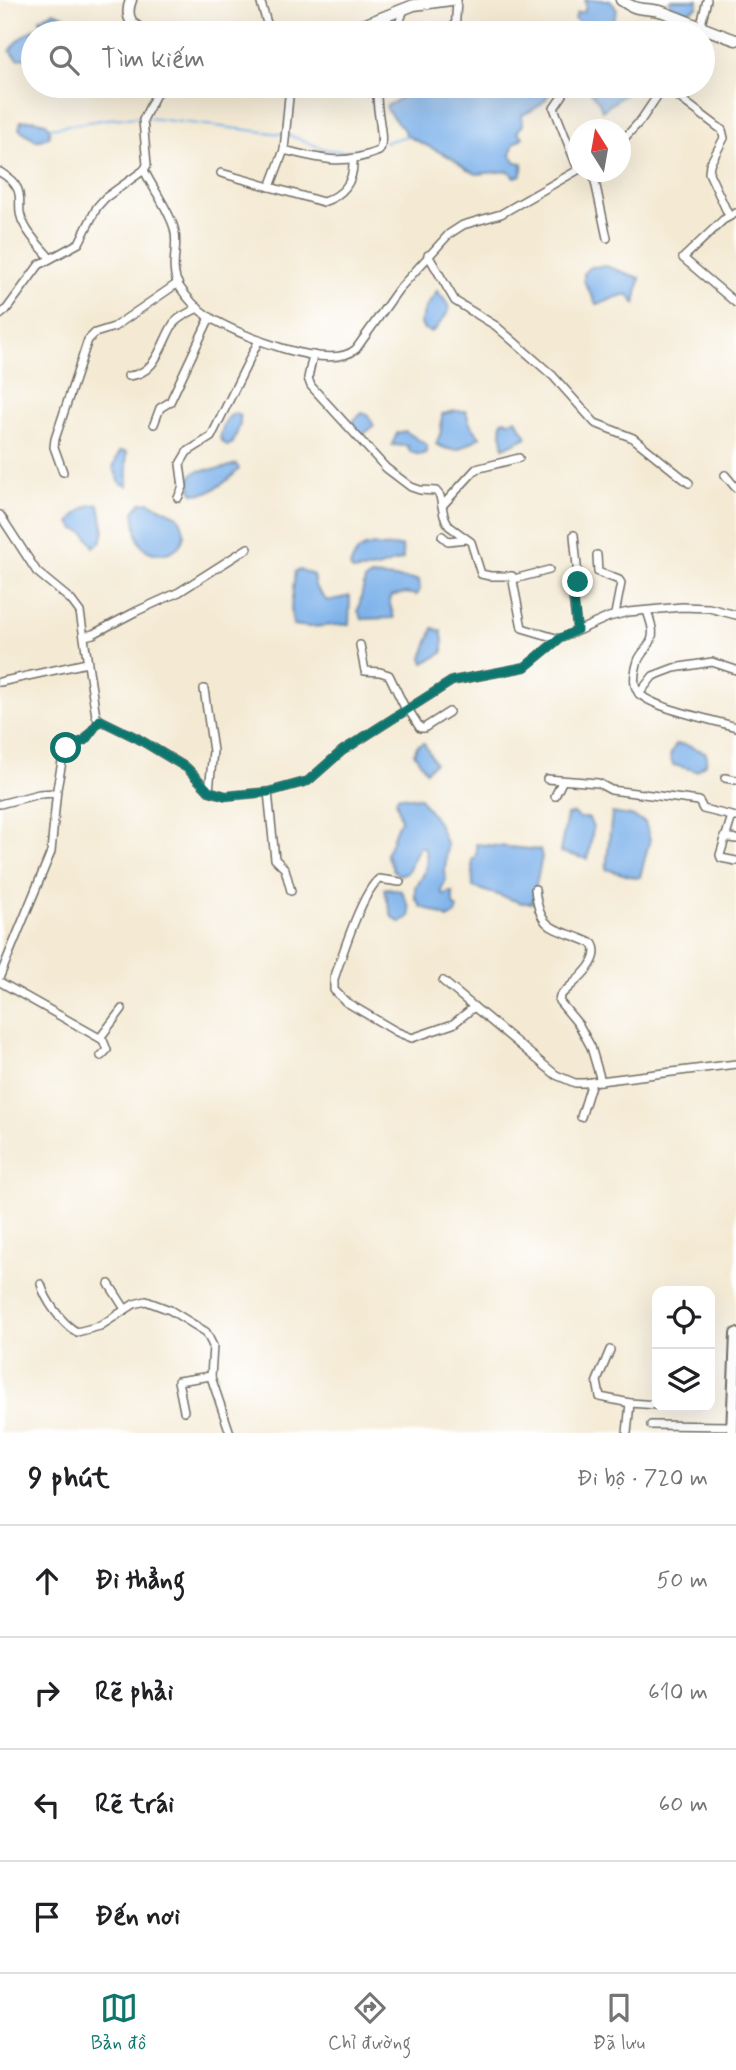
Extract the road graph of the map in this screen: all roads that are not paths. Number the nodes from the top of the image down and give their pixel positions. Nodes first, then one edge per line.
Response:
1 (131, 0) edge
2 (260, 0) edge
3 (450, 0) edge
4 (457, 0) edge
5 (621, 0) edge
6 (707, 0) edge
7 (409, 5) edge
8 (130, 21) edge
9 (266, 21) edge
10 (371, 21) edge
11 (402, 21) edge
12 (456, 21) edge
13 (680, 21) edge
14 (703, 21) edge
15 (715, 35) edge
16 (736, 40) edge
17 (153, 98) edge
18 (289, 98) edge
19 (378, 98) edge
20 (561, 98) edge
21 (656, 98) edge
22 (680, 98) edge
23 (631, 132) edge
24 (568, 142) edge
25 (284, 150) junction
26 (354, 160) junction
27 (144, 170) junction
28 (0, 172) edge
29 (220, 173) dead end
30 (568, 175) edge
31 (595, 182) edge
32 (270, 187) junction
33 (732, 214) edge
34 (607, 239) dead end
35 (428, 255) junction
36 (51, 258) junction
37 (177, 283) junction
38 (736, 303) edge
39 (198, 309) junction
40 (0, 315) edge
41 (210, 317) junction
42 (259, 340) junction
43 (313, 355) junction
44 (128, 376) dead end
45 (154, 424) dead end
46 (519, 458) dead end
47 (63, 472) dead end
48 (725, 475) dead end
49 (689, 483) dead end
50 (736, 488) edge
51 (178, 498) dead end
52 (442, 506) junction
53 (0, 515) edge
54 (574, 535) dead end
55 (442, 536) dead end
56 (466, 538) junction
57 (248, 548) dead end
58 (597, 555) dead end
59 (550, 570) dead end
60 (514, 579) junction
61 (647, 611) junction
62 (615, 614) junction
63 (736, 615) edge
64 (577, 630) junction
65 (85, 636) junction
66 (559, 639) junction
67 (360, 645) dead end
68 (87, 663) junction
69 (736, 670) edge
70 (466, 677) junction
71 (0, 682) edge
72 (467, 686) dead end
73 (204, 689) dead end
74 (639, 694) junction
75 (407, 710) junction
76 (449, 712) dead end
77 (100, 720) junction
78 (736, 727) edge
79 (725, 778) dead end
80 (547, 779) dead end
81 (736, 780) edge
82 (562, 782) junction
83 (209, 791) junction
84 (268, 792) junction
85 (57, 793) junction
86 (555, 796) dead end
87 (0, 804) edge
88 (734, 817) edge
89 (724, 837) junction
90 (736, 839) edge
91 (736, 861) edge
92 (400, 883) dead end
93 (535, 889) dead end
94 (291, 891) dead end
95 (0, 975) edge
96 (443, 981) dead end
97 (0, 982) edge
98 (474, 1007) junction
99 (122, 1009) dead end
100 (100, 1038) junction
101 (101, 1056) dead end
102 (736, 1065) edge
103 (601, 1081) junction
104 (592, 1083) junction
105 (581, 1117) dead end
106 (41, 1284) dead end
107 (109, 1284) dead end
108 (125, 1309) junction
109 (736, 1334) edge
110 (610, 1350) dead end
111 (736, 1375) edge
112 (211, 1376) junction
113 (630, 1404) junction
114 (652, 1405) edge
115 (184, 1411) dead end
116 (650, 1425) dead end
117 (732, 1430) edge
118 (230, 1433) edge
119 (628, 1433) edge

1 - 8 street
2 - 9 street
3 - 7 street
4 - 12 street
5 - 13 street
6 - 14 street
7 - 10 street
7 - 11 street
15 - 16 street
17 - 27 street
18 - 25 street
19 - 26 street
20 - 24 street
21 - 23 street
22 - 33 street
25 - 26 street
25 - 32 street
26 - 32 street
27 - 36 street
27 - 37 street
28 - 36 street
29 - 32 street
30 - 35 street
31 - 34 street
33 - 38 street
35 - 43 street
35 - 49 street
36 - 40 street
37 - 39 street
37 - 47 street
39 - 41 street
39 - 44 street
41 - 42 street
41 - 45 street
42 - 43 street
42 - 51 street
43 - 52 street
46 - 52 street
48 - 50 street
52 - 56 street
53 - 65 street
54 - 64 street
55 - 56 street
56 - 60 street
57 - 65 street
58 - 62 street
59 - 60 street
60 - 66 street
61 - 62 street
61 - 63 street
61 - 74 street
62 - 64 street
64 - 66 street
65 - 68 street
66 - 70 street
67 - 75 street
68 - 71 street
68 - 77 street
69 - 74 street
70 - 72 street
70 - 75 street
73 - 83 street
74 - 78 street
75 - 76 street
75 - 84 street
77 - 83 street
77 - 85 street
79 - 81 street
80 - 82 street
82 - 86 street
82 - 88 street
83 - 84 street
84 - 94 street
85 - 87 street
85 - 95 street
88 - 89 street
89 - 90 street
89 - 91 street
92 - 98 street
93 - 103 street
96 - 98 street
97 - 100 street
98 - 104 street
99 - 100 street
100 - 101 street
102 - 103 street
103 - 104 street
104 - 105 street
106 - 108 street
107 - 108 street
108 - 112 street
109 - 111 main road
110 - 113 street
111 - 117 main road
112 - 115 street
112 - 118 street
113 - 114 street
113 - 119 street
116 - 117 street

